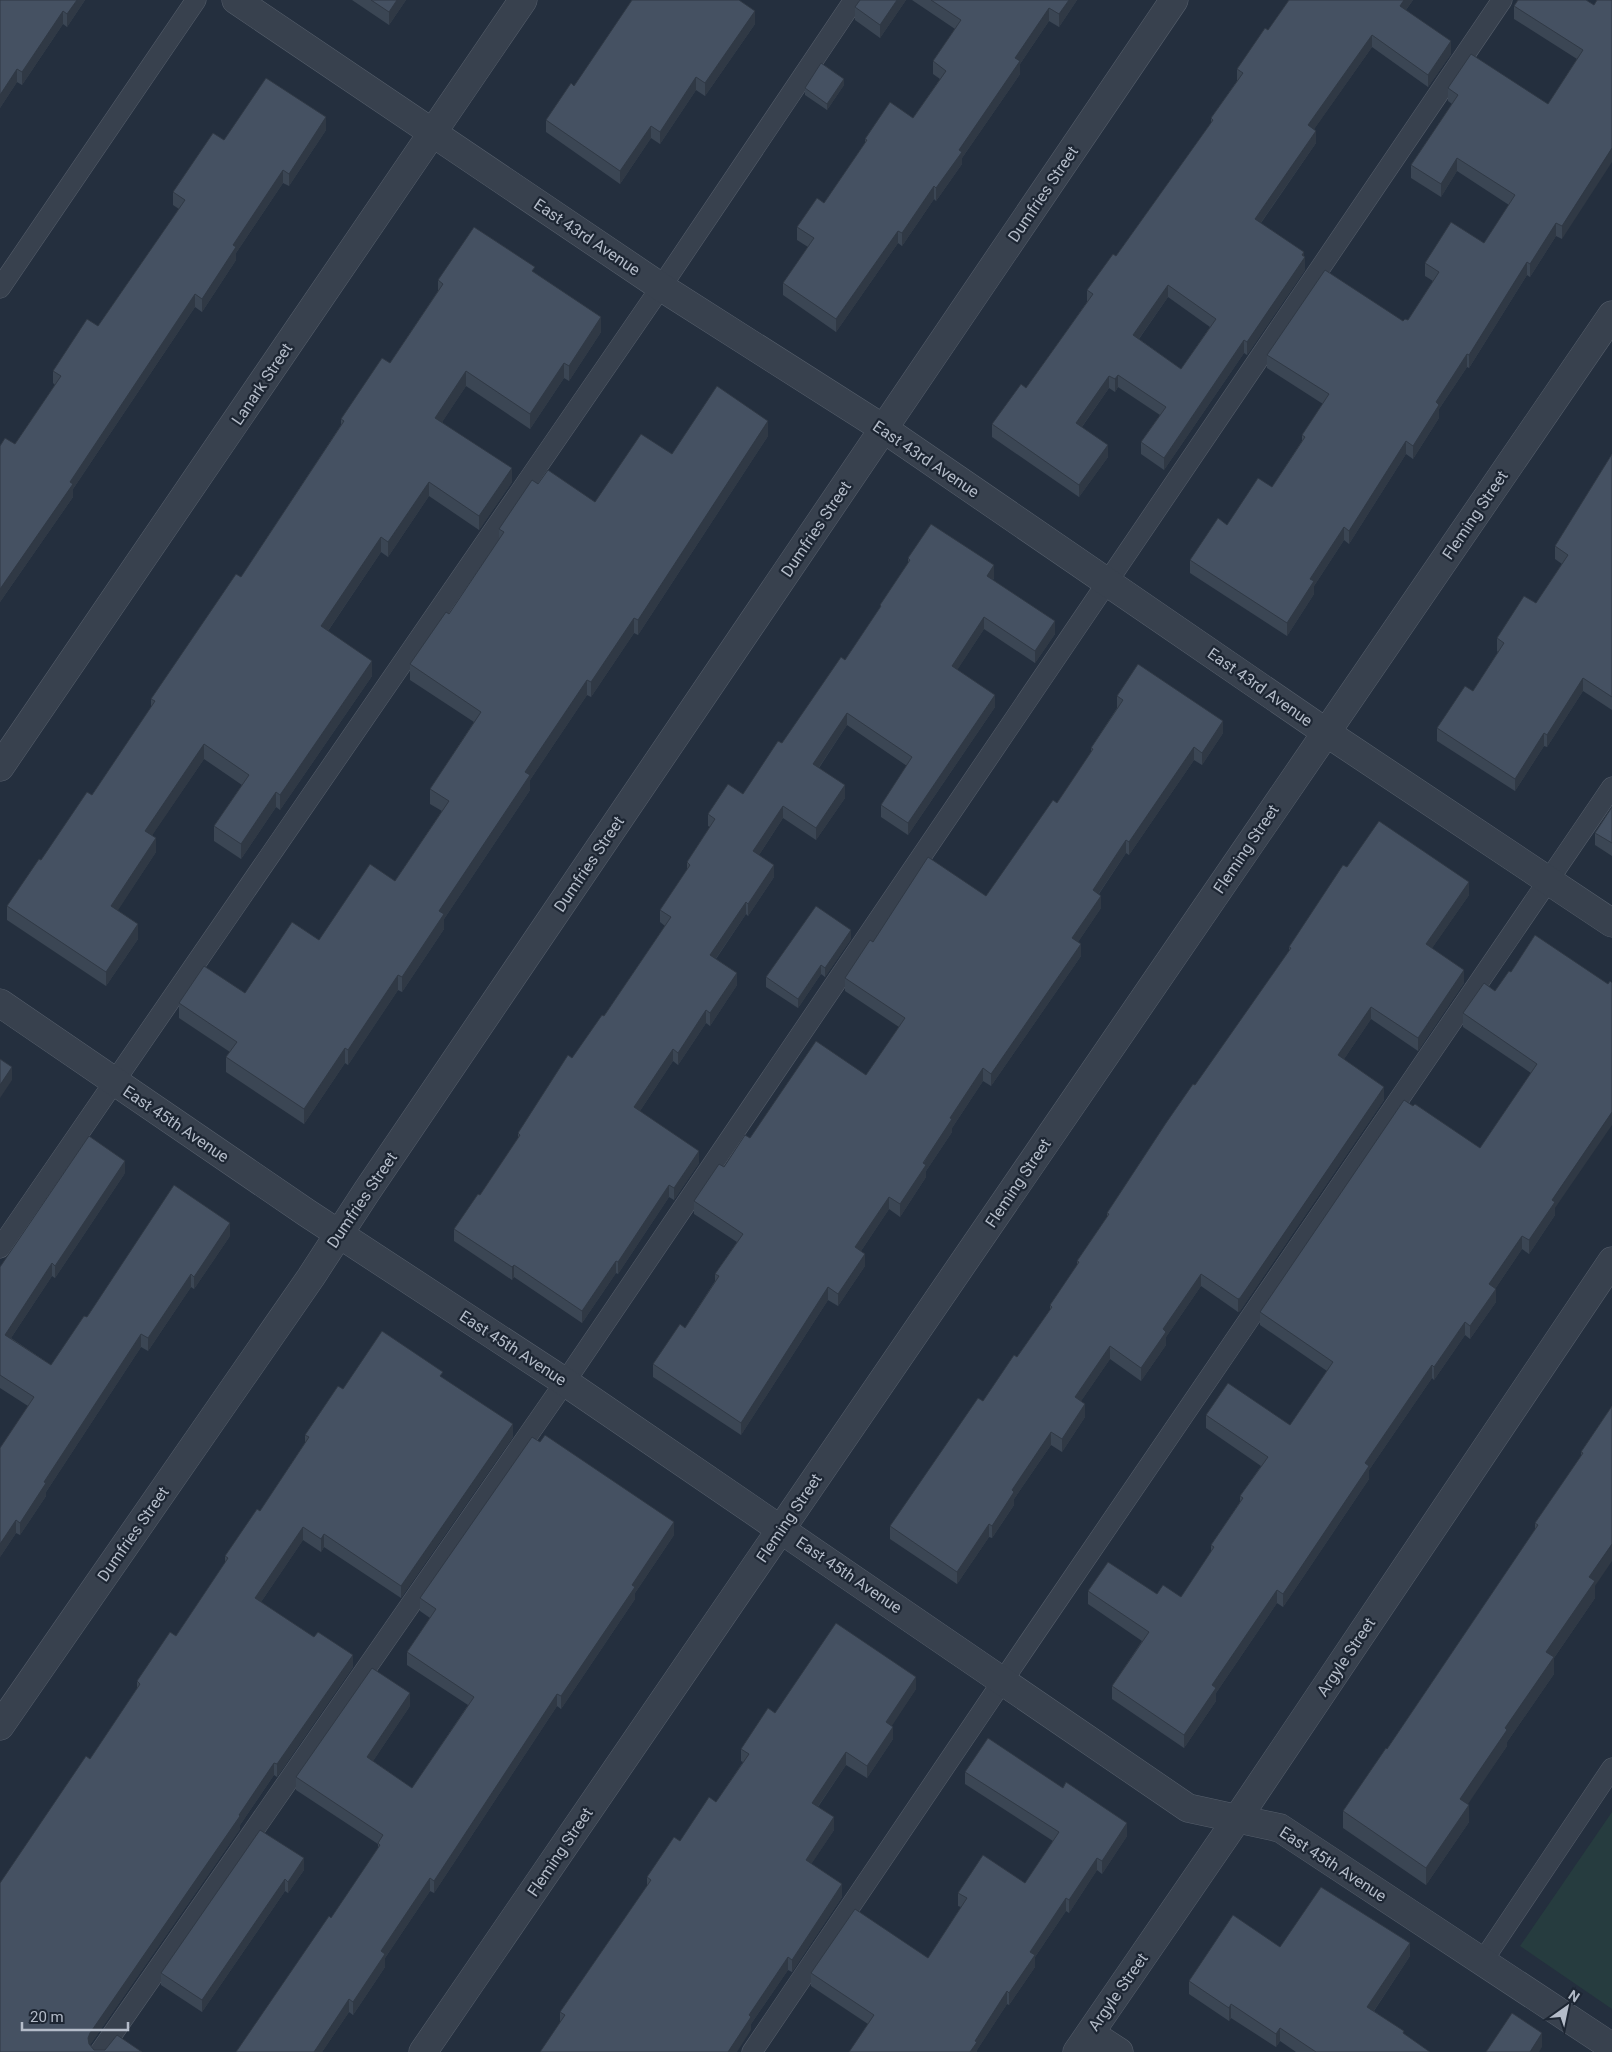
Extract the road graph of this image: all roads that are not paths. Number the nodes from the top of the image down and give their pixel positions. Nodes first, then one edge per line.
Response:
1 (196, 0) edge
2 (236, 0) edge
3 (524, 0) edge
4 (854, 0) edge
5 (1174, 0) edge
6 (1502, 0) edge
7 (433, 132) junction
8 (661, 287) junction
9 (0, 288) edge
10 (1612, 315) edge
11 (884, 429) junction
12 (1106, 582) junction
13 (1326, 733) junction
14 (0, 767) edge
15 (1612, 788) edge
16 (1549, 880) junction
17 (1612, 923) edge
18 (0, 1003) edge
19 (114, 1082) junction
20 (339, 1234) junction
21 (0, 1248) edge
22 (1612, 1261) edge
23 (565, 1382) junction
24 (781, 1529) junction
25 (1003, 1681) junction
26 (0, 1726) edge
27 (1612, 1768) edge
28 (1237, 1819) junction
29 (1482, 1962) junction
30 (1084, 2042) edge
31 (1612, 2047) edge
32 (100, 2052) edge
33 (423, 2052) edge
34 (752, 2052) edge
35 (1119, 2052) edge

1 - 9 lane
2 - 7 street, East 43rd Avenue
3 - 7 street, Lanark Street
4 - 8 lane
5 - 11 street, Dumfries Street
6 - 12 lane
7 - 8 street, East 43rd Avenue
7 - 14 street, Lanark Street
8 - 11 street, East 43rd Avenue
8 - 19 lane
10 - 13 street, Fleming Street
11 - 12 street, East 43rd Avenue
11 - 20 street, Dumfries Street
12 - 13 street, East 43rd Avenue
12 - 23 lane
13 - 16 street, East 43rd Avenue
13 - 24 street, Fleming Street
15 - 16 lane
16 - 17 street, East 43rd Avenue
16 - 25 lane
18 - 19 street, East 45th Avenue
19 - 20 street, East 45th Avenue
19 - 21 lane
20 - 23 street, East 45th Avenue
20 - 26 street, Dumfries Street
22 - 28 street, Argyle Street
23 - 24 street, East 45th Avenue
23 - 32 lane
24 - 25 street, East 45th Avenue
24 - 33 street, Fleming Street
25 - 28 street, East 45th Avenue
25 - 34 lane
27 - 29 lane
28 - 29 street, East 45th Avenue
28 - 30 street, Argyle Street
29 - 31 street, East 45th Avenue
30 - 35 street

